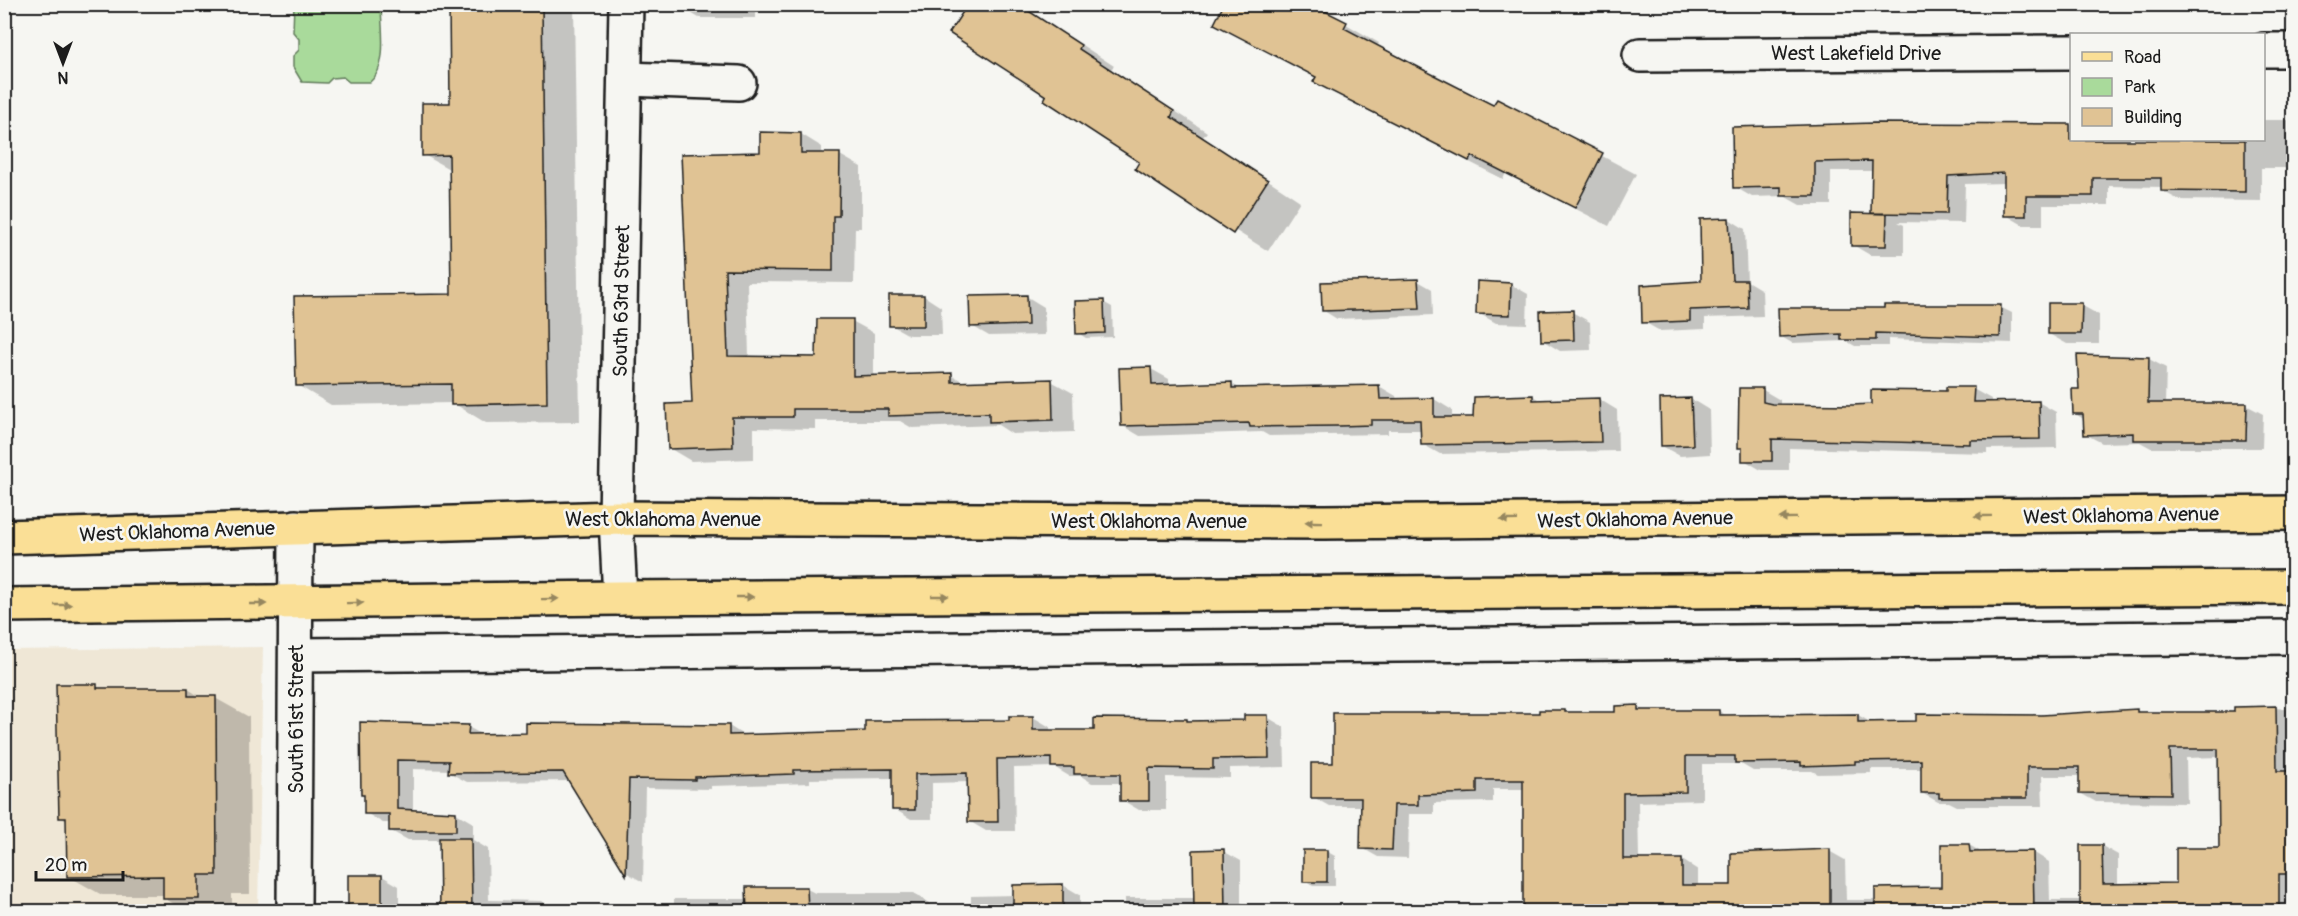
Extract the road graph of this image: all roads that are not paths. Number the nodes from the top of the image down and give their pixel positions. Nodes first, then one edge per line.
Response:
1 (626, 4) edge
2 (2265, 50) edge
3 (2294, 50) edge
4 (2070, 52) edge
5 (1640, 55) dead end
6 (626, 80) junction
7 (739, 83) dead end
8 (2294, 513) edge
9 (616, 518) junction
10 (296, 527) junction
11 (4, 537) edge
12 (2294, 587) edge
13 (620, 598) junction
14 (297, 604) junction
15 (4, 605) edge
16 (2294, 637) edge
17 (296, 655) junction
18 (294, 912) edge

1 - 6 street, South 63rd Street
2 - 3 street
4 - 5 street, West Lakefield Drive
6 - 7 street
6 - 9 street, South 63rd Street
8 -> 9 main road, West Oklahoma Avenue
9 - 10 main road, West Oklahoma Avenue
9 - 13 street, South 63rd Street
10 - 11 main road, West Oklahoma Avenue
10 - 14 street, South 61st Street
13 -> 12 main road
14 -> 13 main road
15 -> 14 main road
14 - 17 street, South 61st Street
16 - 17 street
17 - 18 street, South 61st Street

